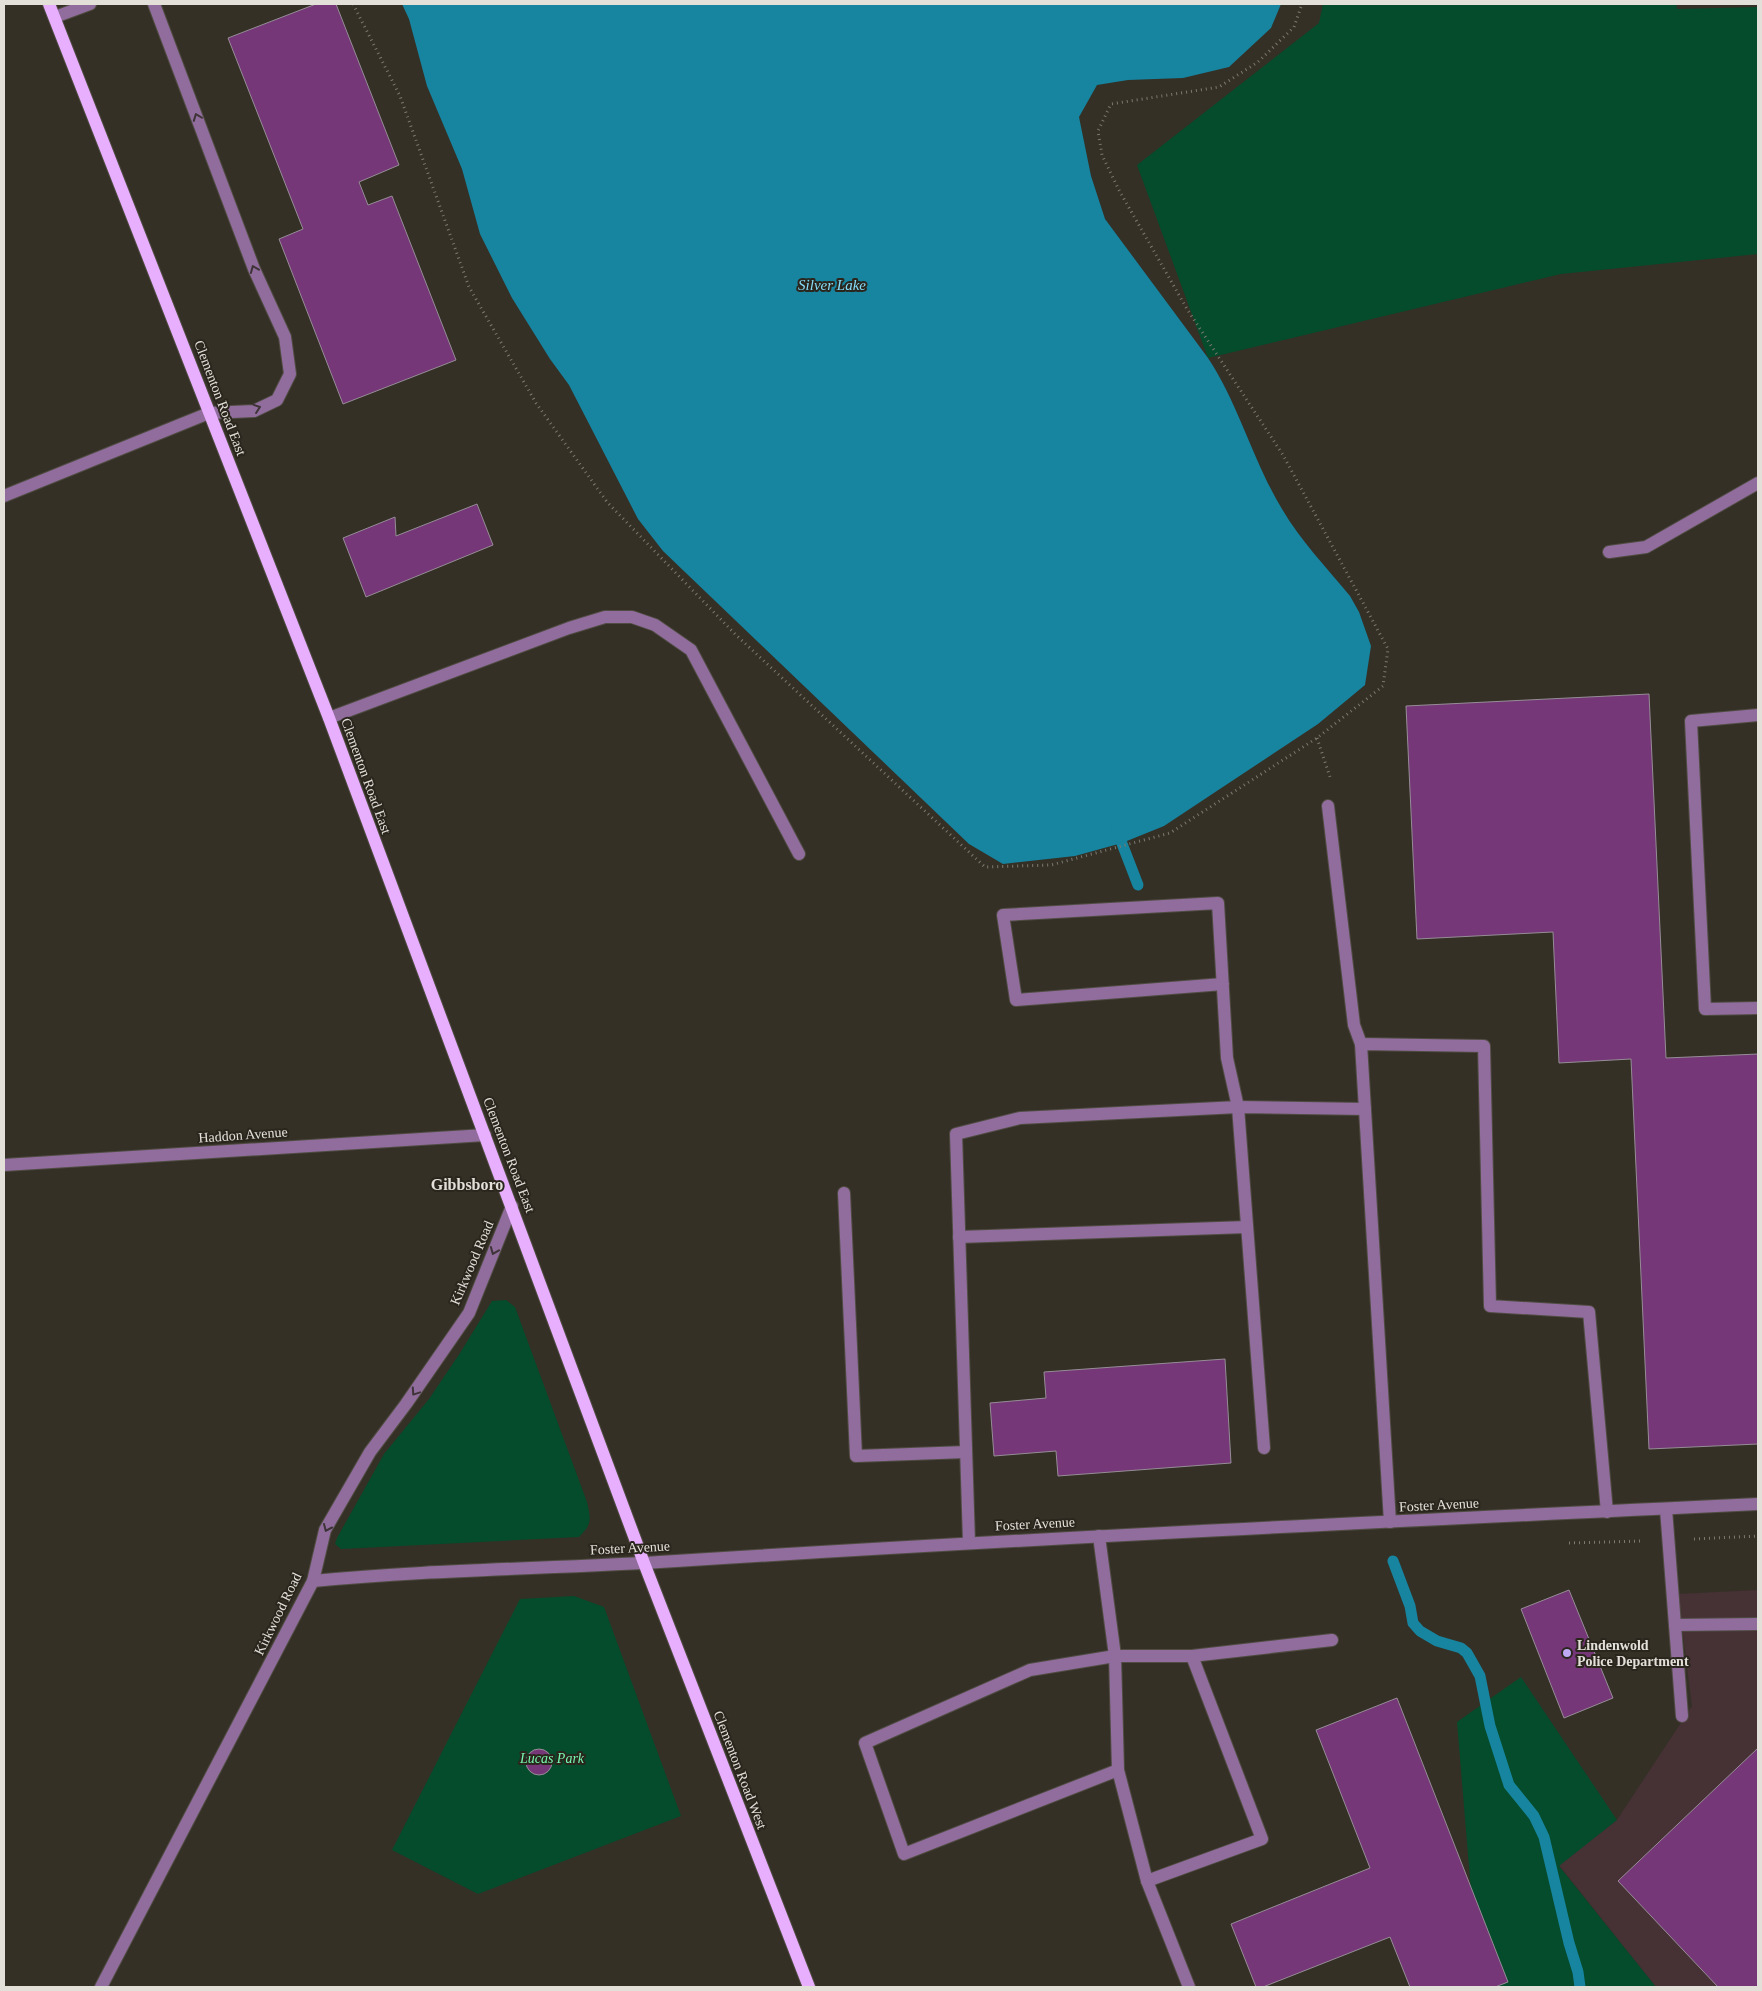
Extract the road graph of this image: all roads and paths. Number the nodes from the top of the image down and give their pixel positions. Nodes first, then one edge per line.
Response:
1 (49, 4) edge
2 (90, 4) edge
3 (154, 4) edge
4 (353, 4) edge
5 (1302, 4) edge
6 (55, 18) junction
7 (209, 413) junction
8 (1758, 483) edge
9 (4, 496) edge
10 (1609, 552) dead end
11 (1758, 715) edge
12 (329, 718) junction
13 (1317, 738) junction
14 (1333, 785) dead end
15 (1328, 806) dead end
16 (799, 854) dead end
17 (1223, 984) junction
18 (1758, 1008) edge
19 (1361, 1044) junction
20 (1238, 1107) junction
21 (1365, 1109) junction
22 (485, 1135) junction
23 (4, 1165) edge
24 (844, 1193) dead end
25 (512, 1206) junction
26 (1248, 1227) junction
27 (959, 1237) junction
28 (1264, 1448) dead end
29 (966, 1452) junction
30 (1758, 1504) edge
31 (1666, 1508) junction
32 (1607, 1512) junction
33 (1390, 1522) junction
34 (1099, 1536) junction
35 (969, 1542) junction
36 (644, 1563) junction
37 (313, 1582) junction
38 (1758, 1624) edge
39 (1675, 1625) junction
40 (1332, 1640) dead end
41 (1115, 1656) junction
42 (1192, 1656) junction
43 (1682, 1716) dead end
44 (1118, 1770) junction
45 (1148, 1881) junction
46 (101, 1987) edge
47 (809, 1987) edge
48 (1189, 1987) edge

1 - 6 main road, Clementon Road East
2 - 6 street
7 -> 3 street
4 - 13 path
5 - 13 path
6 - 7 main road, Clementon Road East
7 - 9 street
7 - 12 main road, Clementon Road East
8 - 10 street
11 - 18 street
12 - 16 street
12 - 22 main road, Clementon Road East
13 - 14 path
15 - 19 street
17 - 17 street
17 - 20 street
19 - 21 street
19 - 32 street
20 - 21 street
20 - 26 street
20 - 27 street
21 - 33 street
22 - 23 street, Haddon Avenue
22 - 25 main road, Clementon Road East
24 - 29 street
25 - 36 main road, Clementon Road East
25 -> 37 street, Kirkwood Road
26 - 27 street
26 - 28 street
27 - 29 street
29 - 35 street
30 - 31 street, Foster Avenue
31 - 32 street, Foster Avenue
31 - 39 street
32 - 33 street, Foster Avenue
33 - 34 street, Foster Avenue
34 - 35 street, Foster Avenue
34 - 41 street
35 - 36 street, Foster Avenue
36 - 37 street, Foster Avenue
36 - 47 main road, Clementon Road West
37 - 46 street, Kirkwood Road
38 - 39 street
39 - 43 street
40 - 42 street
41 - 42 street
41 - 44 street
41 - 44 street
42 - 45 street
44 - 45 street
45 - 48 street

